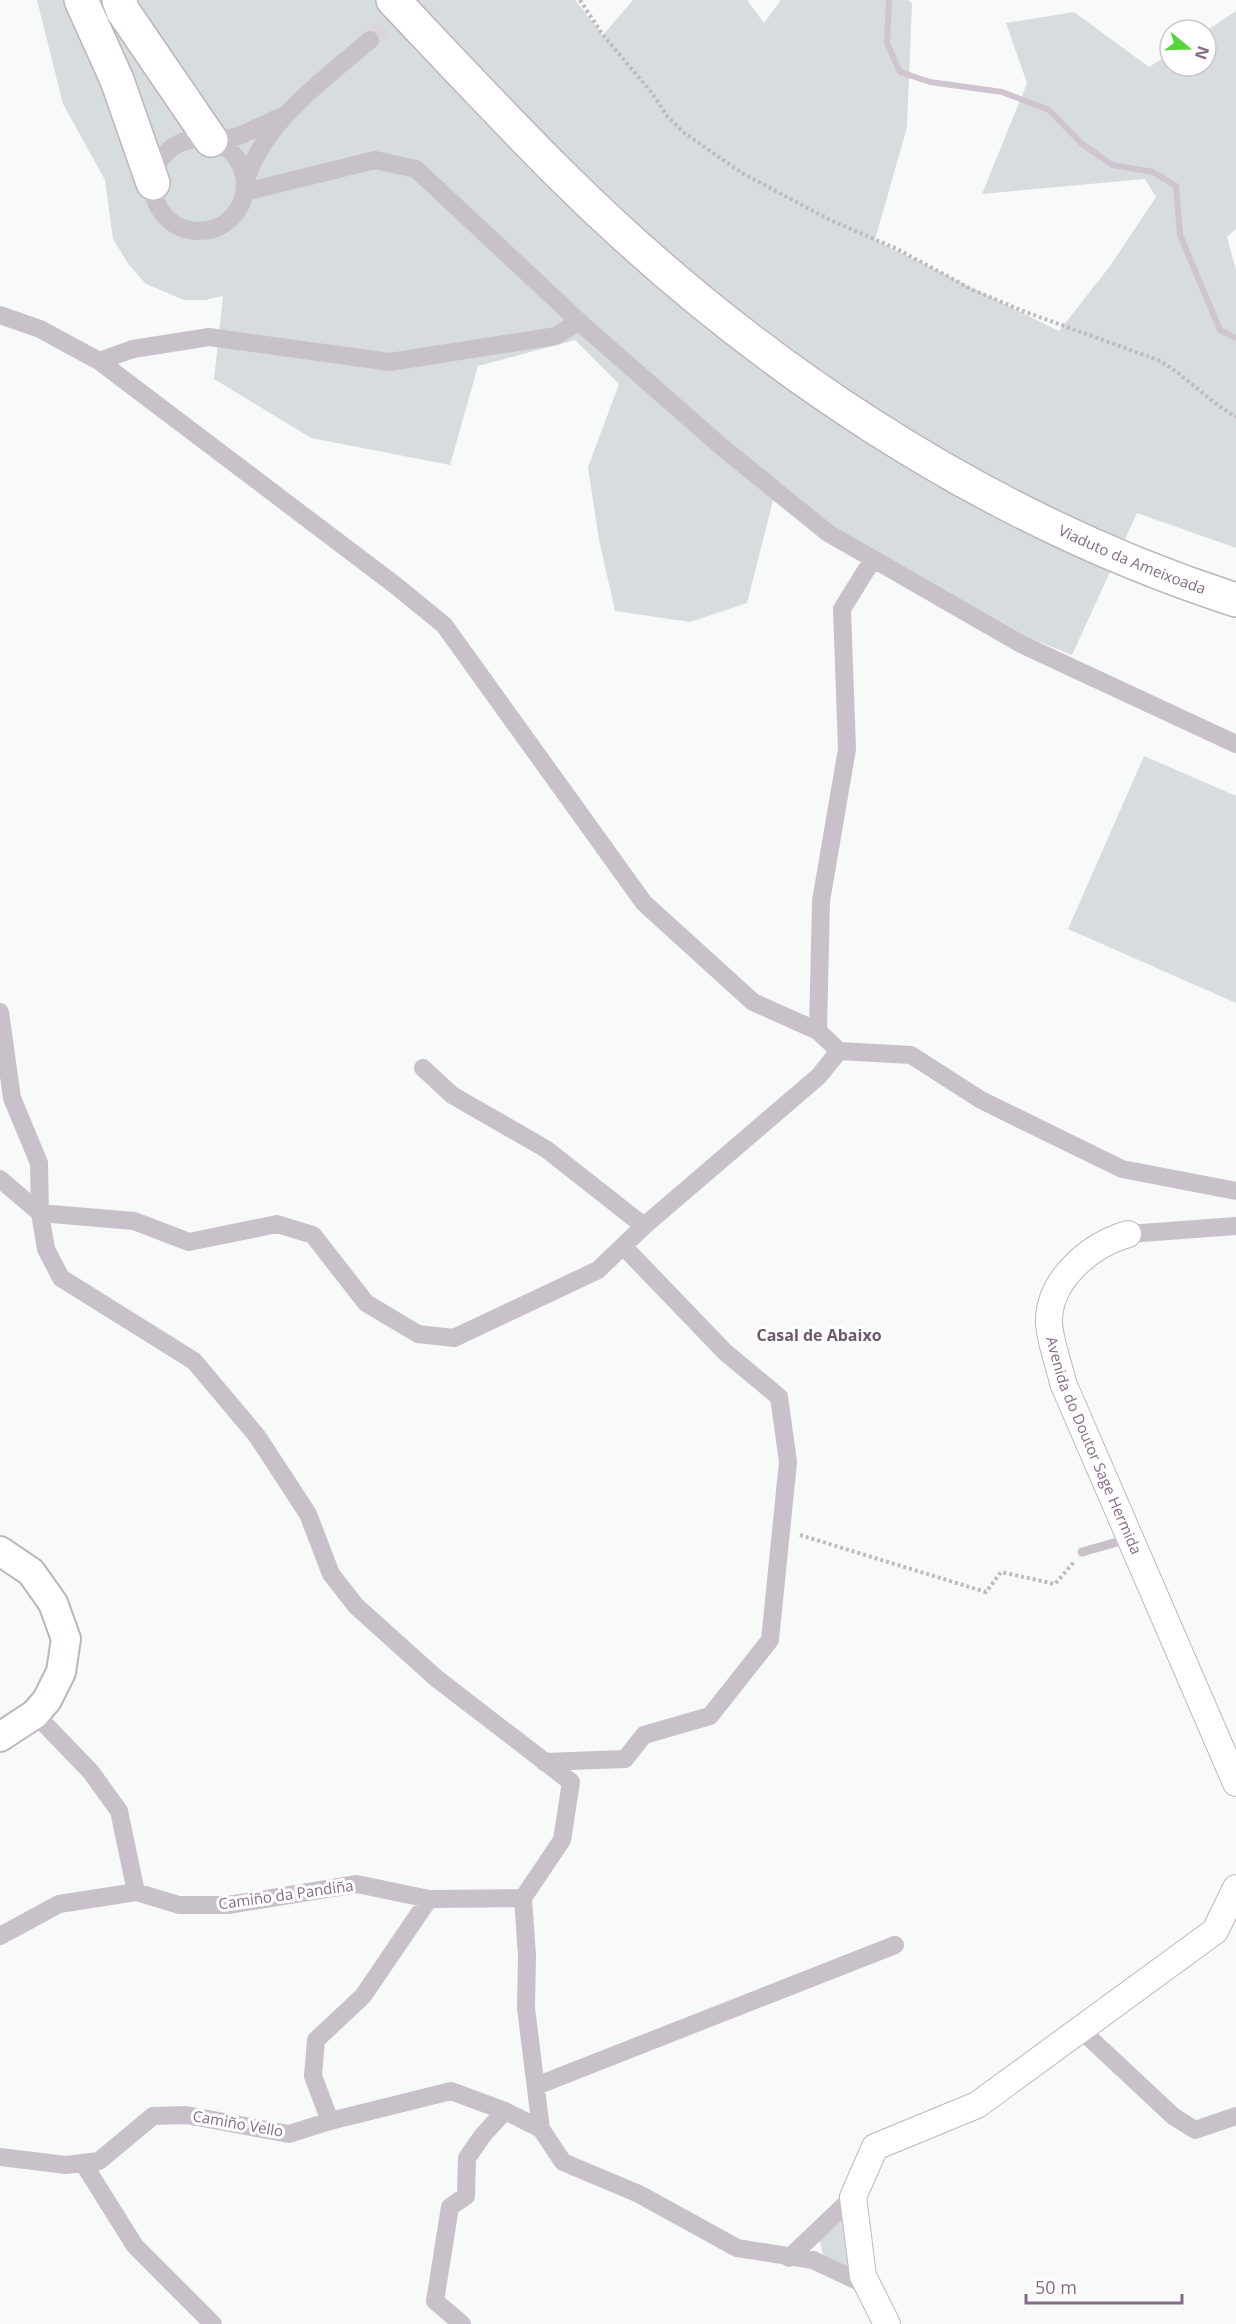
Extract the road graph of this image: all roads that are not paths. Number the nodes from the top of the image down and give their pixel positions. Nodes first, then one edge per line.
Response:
1 (81, 0) edge
2 (119, 0) edge
3 (393, 0) edge
4 (422, 8) edge
5 (370, 39) tunnel mouth
6 (492, 103) junction
7 (287, 113) junction
8 (213, 141) junction
9 (153, 183) junction
10 (245, 187) junction
11 (0, 315) edge
12 (579, 321) junction
13 (99, 361) junction
14 (873, 559) junction
15 (1236, 600) edge
16 (1236, 744) edge
17 (0, 1012) edge
18 (818, 1031) junction
19 (839, 1051) junction
20 (423, 1068) dead end
21 (0, 1179) edge
22 (1236, 1191) edge
23 (40, 1213) junction
24 (644, 1226) junction
25 (1236, 1226) edge
26 (1128, 1234) joint
27 (623, 1246) junction
28 (1130, 1539) junction
29 (0, 1551) edge
30 (1082, 1552) road end
31 (35, 1713) junction
32 (0, 1737) edge
33 (544, 1762) junction
34 (1236, 1783) edge
35 (1235, 1891) edge
36 (136, 1892) junction
37 (523, 1898) junction
38 (429, 1899) junction
39 (0, 1936) edge
40 (895, 1945) dead end
41 (1080, 2029) junction
42 (536, 2086) junction
43 (505, 2111) junction
44 (1236, 2116) edge
45 (330, 2121) junction
46 (541, 2129) junction
47 (0, 2157) edge
48 (83, 2163) junction
49 (853, 2196) junction
50 (789, 2258) junction
51 (868, 2286) junction
52 (213, 2324) edge
53 (462, 2324) edge
54 (887, 2324) edge

1 - 9 highway
2 - 8 highway
3 - 6 highway
4 - 6 highway
5 - 7 street
6 - 15 highway, Viaduto da Ameixoada
7 - 8 street
7 - 10 street
8 - 9 street
8 - 10 street
9 - 10 street
10 - 12 street
11 - 13 street
12 - 13 street
12 - 14 street
13 - 18 street
14 - 16 street
14 - 18 street
17 - 23 street
18 - 19 street
19 - 22 street
19 - 24 street
20 - 24 street
21 - 23 street
23 - 27 street
23 - 33 street
24 - 27 street
25 - 26 street, Avenida do Doutor Sage Hermida
26 - 28 street, Avenida do Doutor Sage Hermida
27 - 33 street
28 - 30 lane
28 - 34 street, Avenida do Doutor Sage Hermida
29 - 31 main road
31 - 32 main road
31 - 36 street
33 - 37 street
35 - 41 street
36 - 38 street, Camiño da Pandiña
36 - 39 street
37 - 38 street, Camiño da Pandiña
37 - 42 street
38 - 45 street
40 - 42 street
41 - 44 street
41 - 49 street
42 - 46 street
43 - 45 street, Camiño Vello
43 - 46 street
43 - 53 street
45 - 48 street, Camiño Vello
46 - 50 street
47 - 48 street, Camiño Vello
48 - 52 street
49 - 50 street
49 - 51 street
50 - 51 street
51 - 54 street

